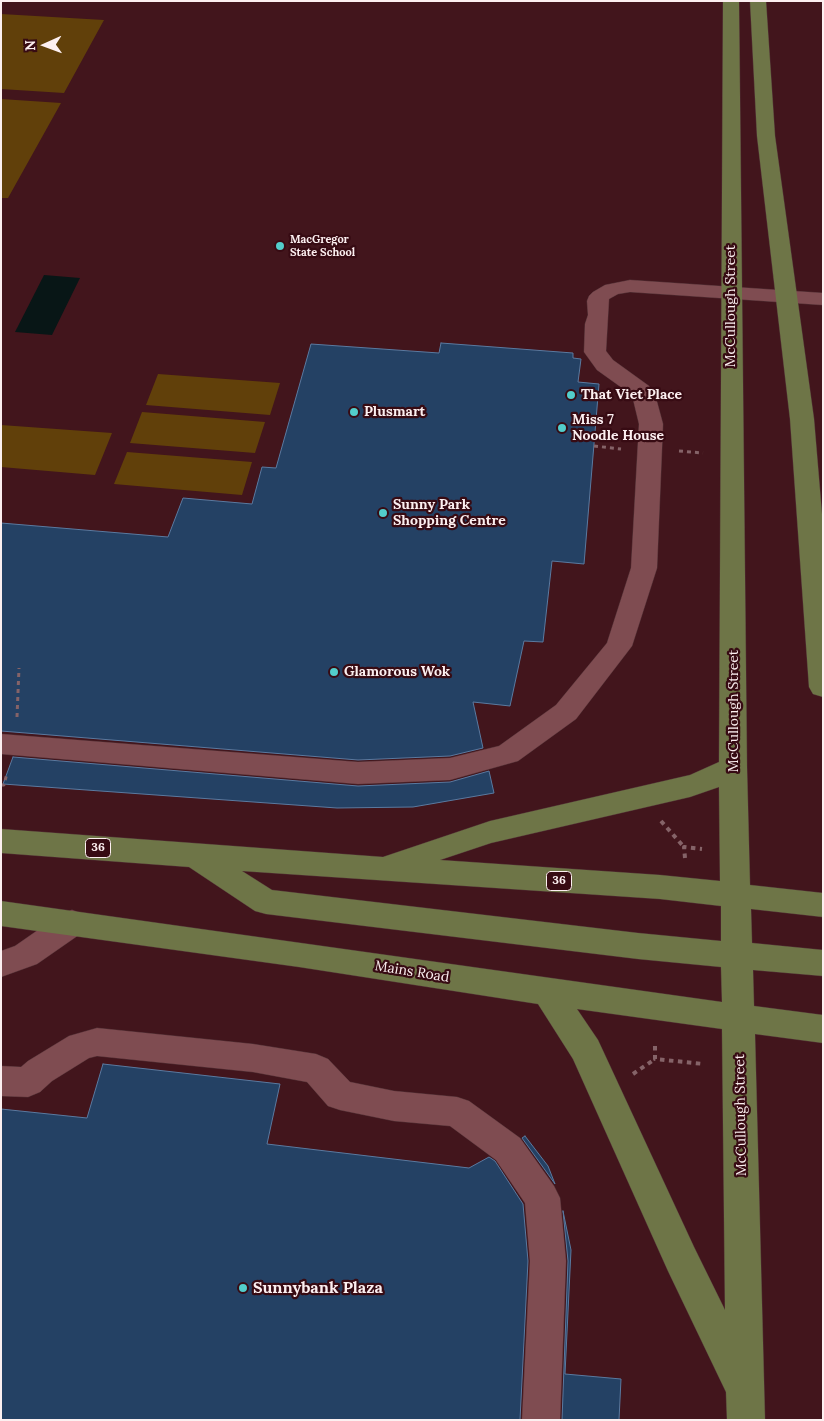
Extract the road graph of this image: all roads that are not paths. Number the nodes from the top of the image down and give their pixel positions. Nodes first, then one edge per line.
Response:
1 (730, 1) edge
2 (758, 1) edge
3 (823, 299) edge
4 (731, 301) junction
5 (789, 305) junction
6 (823, 316) edge
7 (823, 687) edge
8 (1, 744) edge
9 (733, 767) junction
10 (1, 841) edge
11 (194, 856) junction
12 (381, 868) junction
13 (736, 896) junction
14 (823, 905) edge
15 (1, 913) edge
16 (72, 923) junction
17 (738, 956) junction
18 (1, 964) edge
19 (823, 964) edge
20 (548, 992) junction
21 (740, 1019) junction
22 (823, 1028) edge
23 (15, 1082) edge
24 (746, 1405) edge
25 (541, 1420) edge

1 - 4 main road, McCullough Street
2 - 5 main road
3 - 5 lane
4 - 5 lane
4 - 8 lane
4 - 9 main road, McCullough Street
5 - 6 lane
5 - 7 main road
9 - 12 main road
9 - 13 main road, McCullough Street
10 - 11 main road, 36
11 - 12 main road, 36
11 - 17 main road
12 - 13 main road, 36
13 - 14 main road, 36
13 - 17 main road, McCullough Street
15 - 16 main road, Mains Road
16 - 18 lane
16 - 20 main road, Mains Road
17 - 19 main road
17 - 21 main road, McCullough Street
20 - 21 main road, Mains Road
20 - 24 main road
21 - 22 main road, Mains Road
21 - 24 main road, McCullough Street
23 - 25 lane

